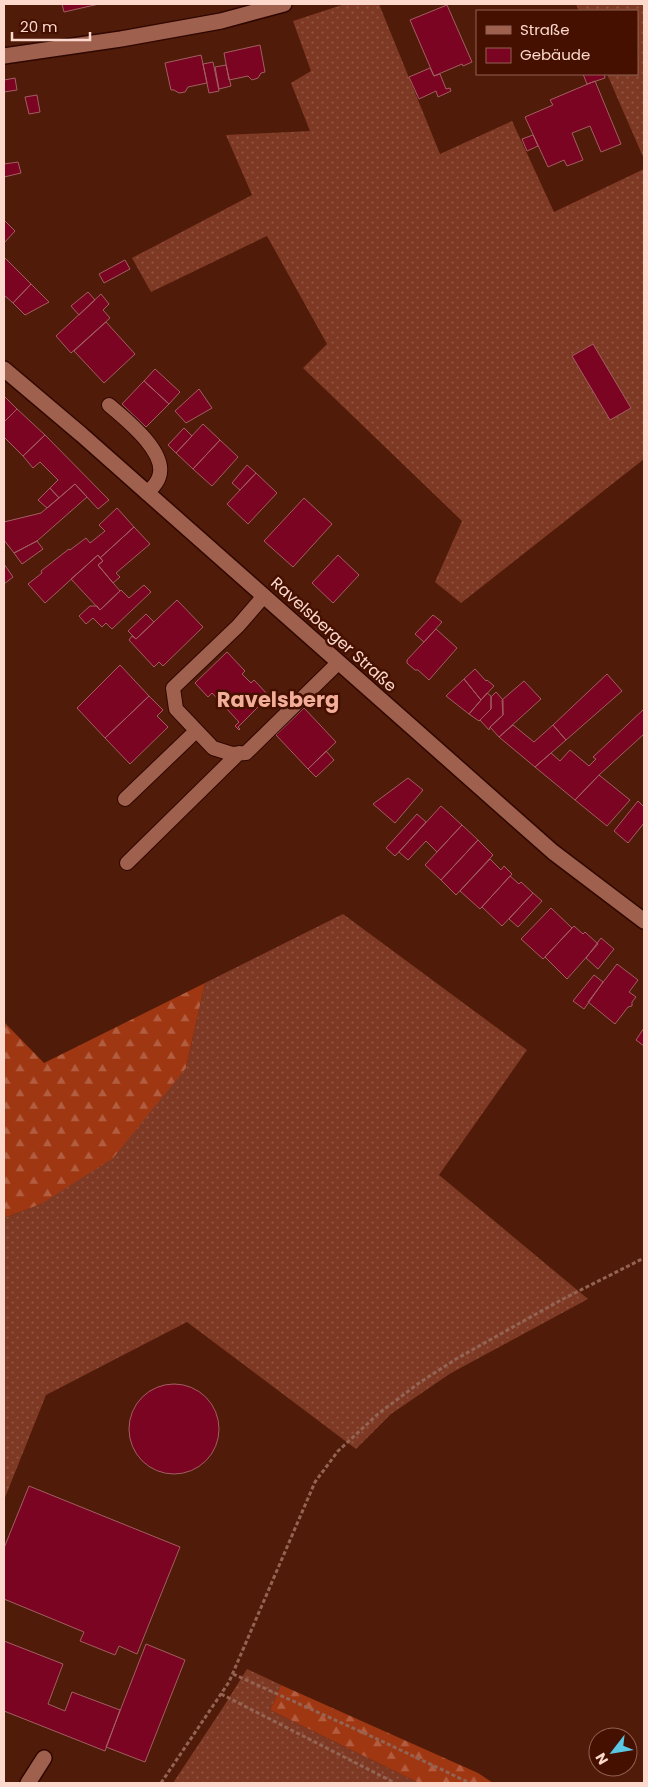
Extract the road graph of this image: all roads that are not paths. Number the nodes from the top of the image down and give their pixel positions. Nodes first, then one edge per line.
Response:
1 (284, 4) edge
2 (4, 56) edge
3 (4, 369) edge
4 (109, 405) dead end
5 (147, 493) junction
6 (264, 596) junction
7 (338, 663) junction
8 (196, 731) junction
9 (239, 753) junction
10 (125, 799) dead end
11 (128, 863) dead end
12 (644, 921) edge
13 (44, 1758) dead end
14 (28, 1783) edge

1 - 2 street
3 - 5 street, Ravelsberger Straße
4 - 5 lane
5 - 6 street, Ravelsberger Straße
6 - 7 street, Ravelsberger Straße
6 - 8 lane
7 - 9 lane
7 - 12 street, Ravelsberger Straße
8 - 9 lane
8 - 10 lane
9 - 11 lane
13 - 14 street

